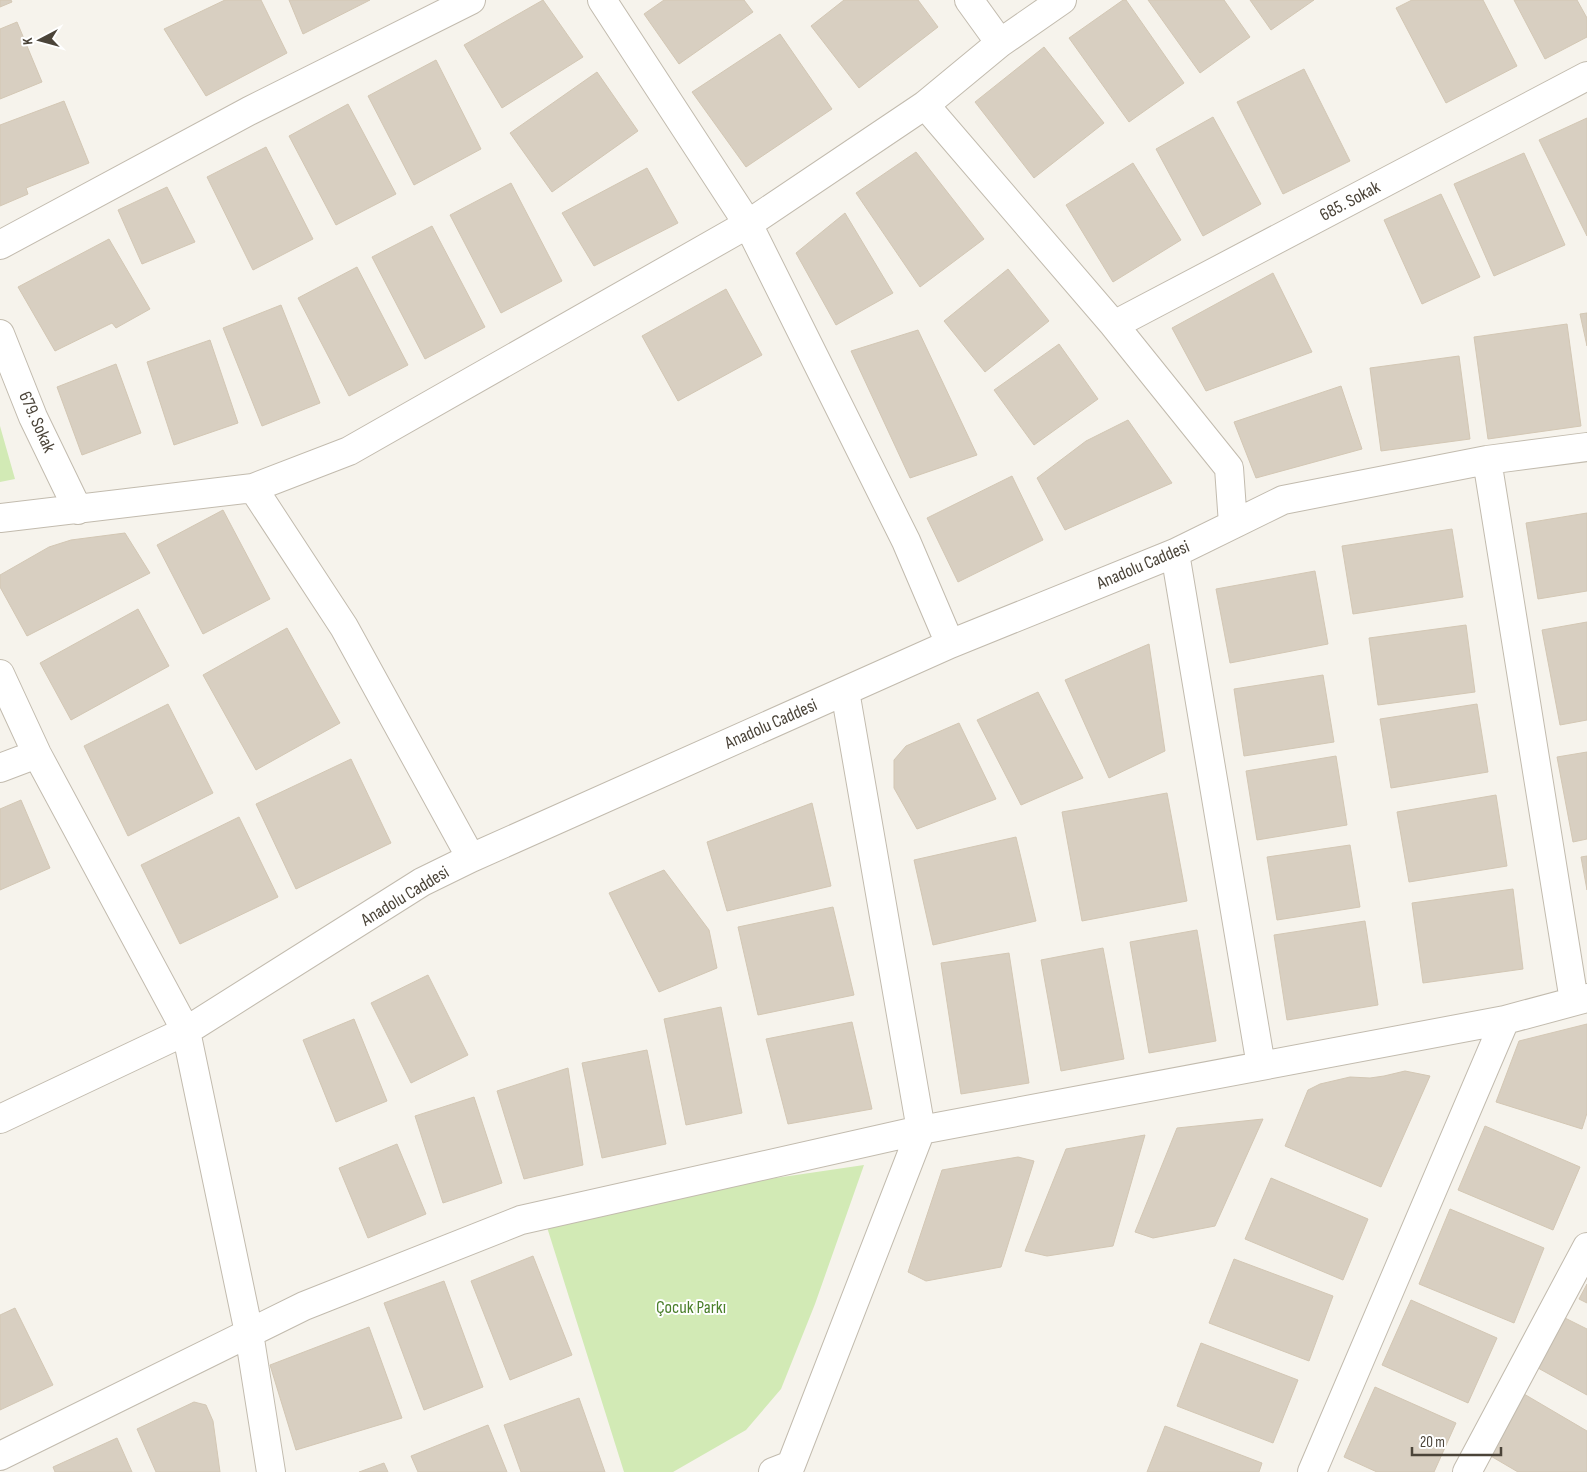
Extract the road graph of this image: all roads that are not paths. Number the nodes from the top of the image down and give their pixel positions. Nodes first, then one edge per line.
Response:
1 (471, 0) edge
2 (602, 0) edge
3 (970, 0) edge
4 (1062, 0) edge
5 (1000, 43) junction
6 (1587, 76) edge
7 (925, 105) junction
8 (748, 224) junction
9 (0, 245) edge
10 (1114, 325) junction
11 (0, 334) edge
12 (1587, 446) edge
13 (1487, 460) junction
14 (253, 488) junction
15 (78, 510) junction
16 (0, 518) edge
17 (1234, 524) junction
18 (1175, 553) junction
19 (950, 644) junction
20 (0, 674) edge
21 (845, 691) junction
22 (37, 754) junction
23 (0, 768) edge
24 (471, 858) junction
25 (1580, 1000) edge
26 (1505, 1020) junction
27 (186, 1031) junction
28 (1261, 1066) junction
29 (0, 1118) edge
30 (921, 1130) junction
31 (1587, 1246) edge
32 (249, 1333) junction
33 (0, 1456) edge
34 (789, 1470) edge
35 (271, 1472) edge
36 (1312, 1472) edge
37 (1466, 1472) edge

1 - 9 street
2 - 8 street
3 - 5 street
4 - 5 street
5 - 7 street
6 - 10 street, 685. Sokak
7 - 8 street
7 - 10 street
8 - 14 street
8 - 19 street
10 - 17 street
11 - 15 street, 679. Sokak
12 - 13 street, Anadolu Caddesi
13 - 17 street, Anadolu Caddesi
13 - 25 street
14 - 15 street
14 - 24 street
15 - 16 street
17 - 18 street, Anadolu Caddesi
18 - 19 street, Anadolu Caddesi
18 - 28 street
19 - 21 street, Anadolu Caddesi
20 - 22 street
21 - 24 street, Anadolu Caddesi
21 - 30 street
22 - 23 street
22 - 27 street
24 - 27 street, Anadolu Caddesi
25 - 26 street
26 - 28 street
26 - 36 street
27 - 29 street, Anadolu Caddesi
27 - 32 street
28 - 30 street
30 - 32 street
30 - 34 street
31 - 37 street
32 - 33 street
32 - 35 street

